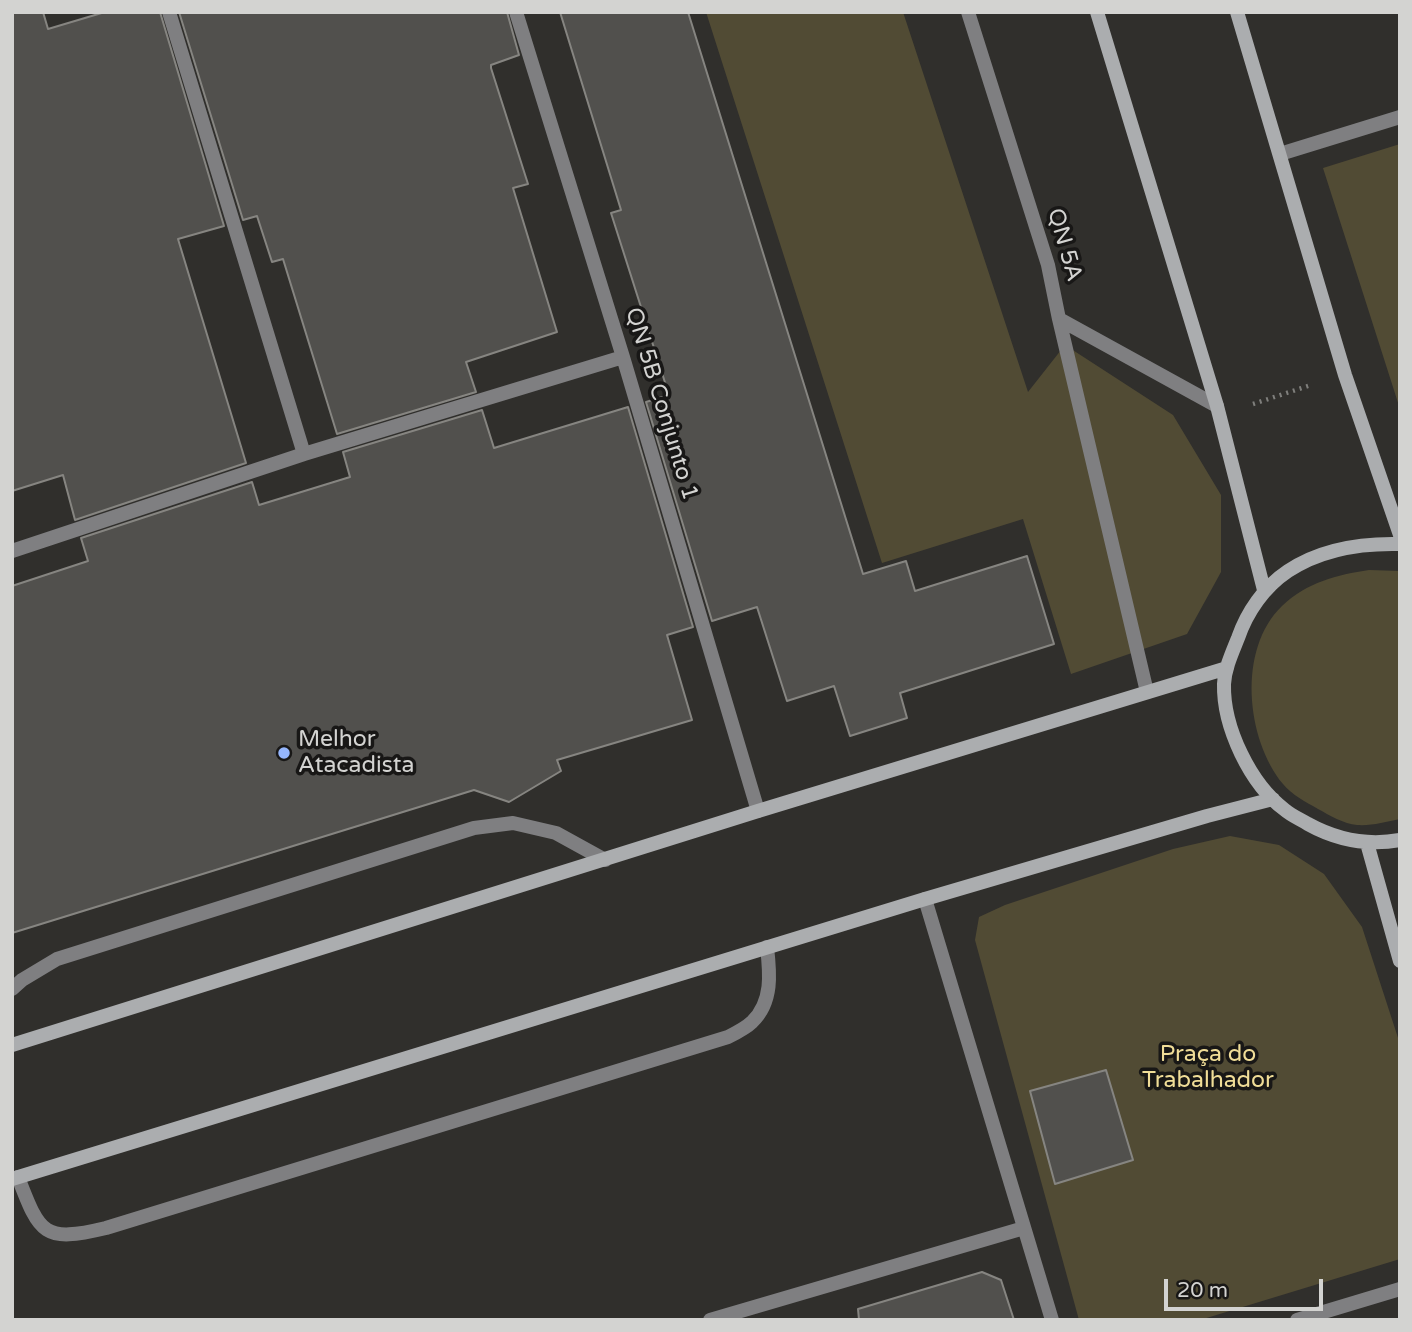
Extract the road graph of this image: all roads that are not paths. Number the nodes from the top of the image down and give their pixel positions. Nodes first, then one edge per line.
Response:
1 (169, 12) edge
2 (516, 12) edge
3 (968, 12) edge
4 (1097, 12) edge
5 (1237, 12) edge
6 (1400, 117) edge
7 (1280, 154) junction
8 (1059, 319) junction
9 (623, 357) junction
10 (1217, 410) junction
11 (304, 454) junction
12 (1400, 535) edge
13 (1400, 544) edge
14 (12, 551) edge
15 (1264, 590) junction
16 (1227, 668) junction
17 (1147, 692) junction
18 (1273, 799) junction
19 (758, 811) junction
20 (1400, 840) edge
21 (1367, 843) junction
22 (605, 860) junction
23 (925, 899) junction
24 (766, 947) junction
25 (1400, 961) edge
26 (12, 989) edge
27 (12, 1045) edge
28 (15, 1178) edge
29 (1024, 1228) junction
30 (1400, 1289) edge
31 (710, 1320) edge
32 (1052, 1320) edge
33 (1297, 1320) edge

1 - 11 street
2 - 9 street, QN 5B Conjunto 1
3 - 8 street, QN 5A
4 - 10 main road
5 - 7 main road
6 - 7 street
7 - 12 main road
8 - 10 street
8 - 17 street, QN 5A
9 - 11 street
9 - 19 street, QN 5B Conjunto 1
10 - 15 main road
11 - 14 street
13 - 15 main road
15 - 16 main road
16 - 17 main road
16 - 18 main road
17 - 19 main road
18 - 21 main road
18 - 23 main road
19 - 22 main road
20 - 21 main road
21 - 25 main road
22 - 26 street
22 - 27 main road
23 - 24 main road
23 - 29 street
24 - 28 main road
24 - 28 street
29 - 31 street
29 - 32 street
30 - 33 street

